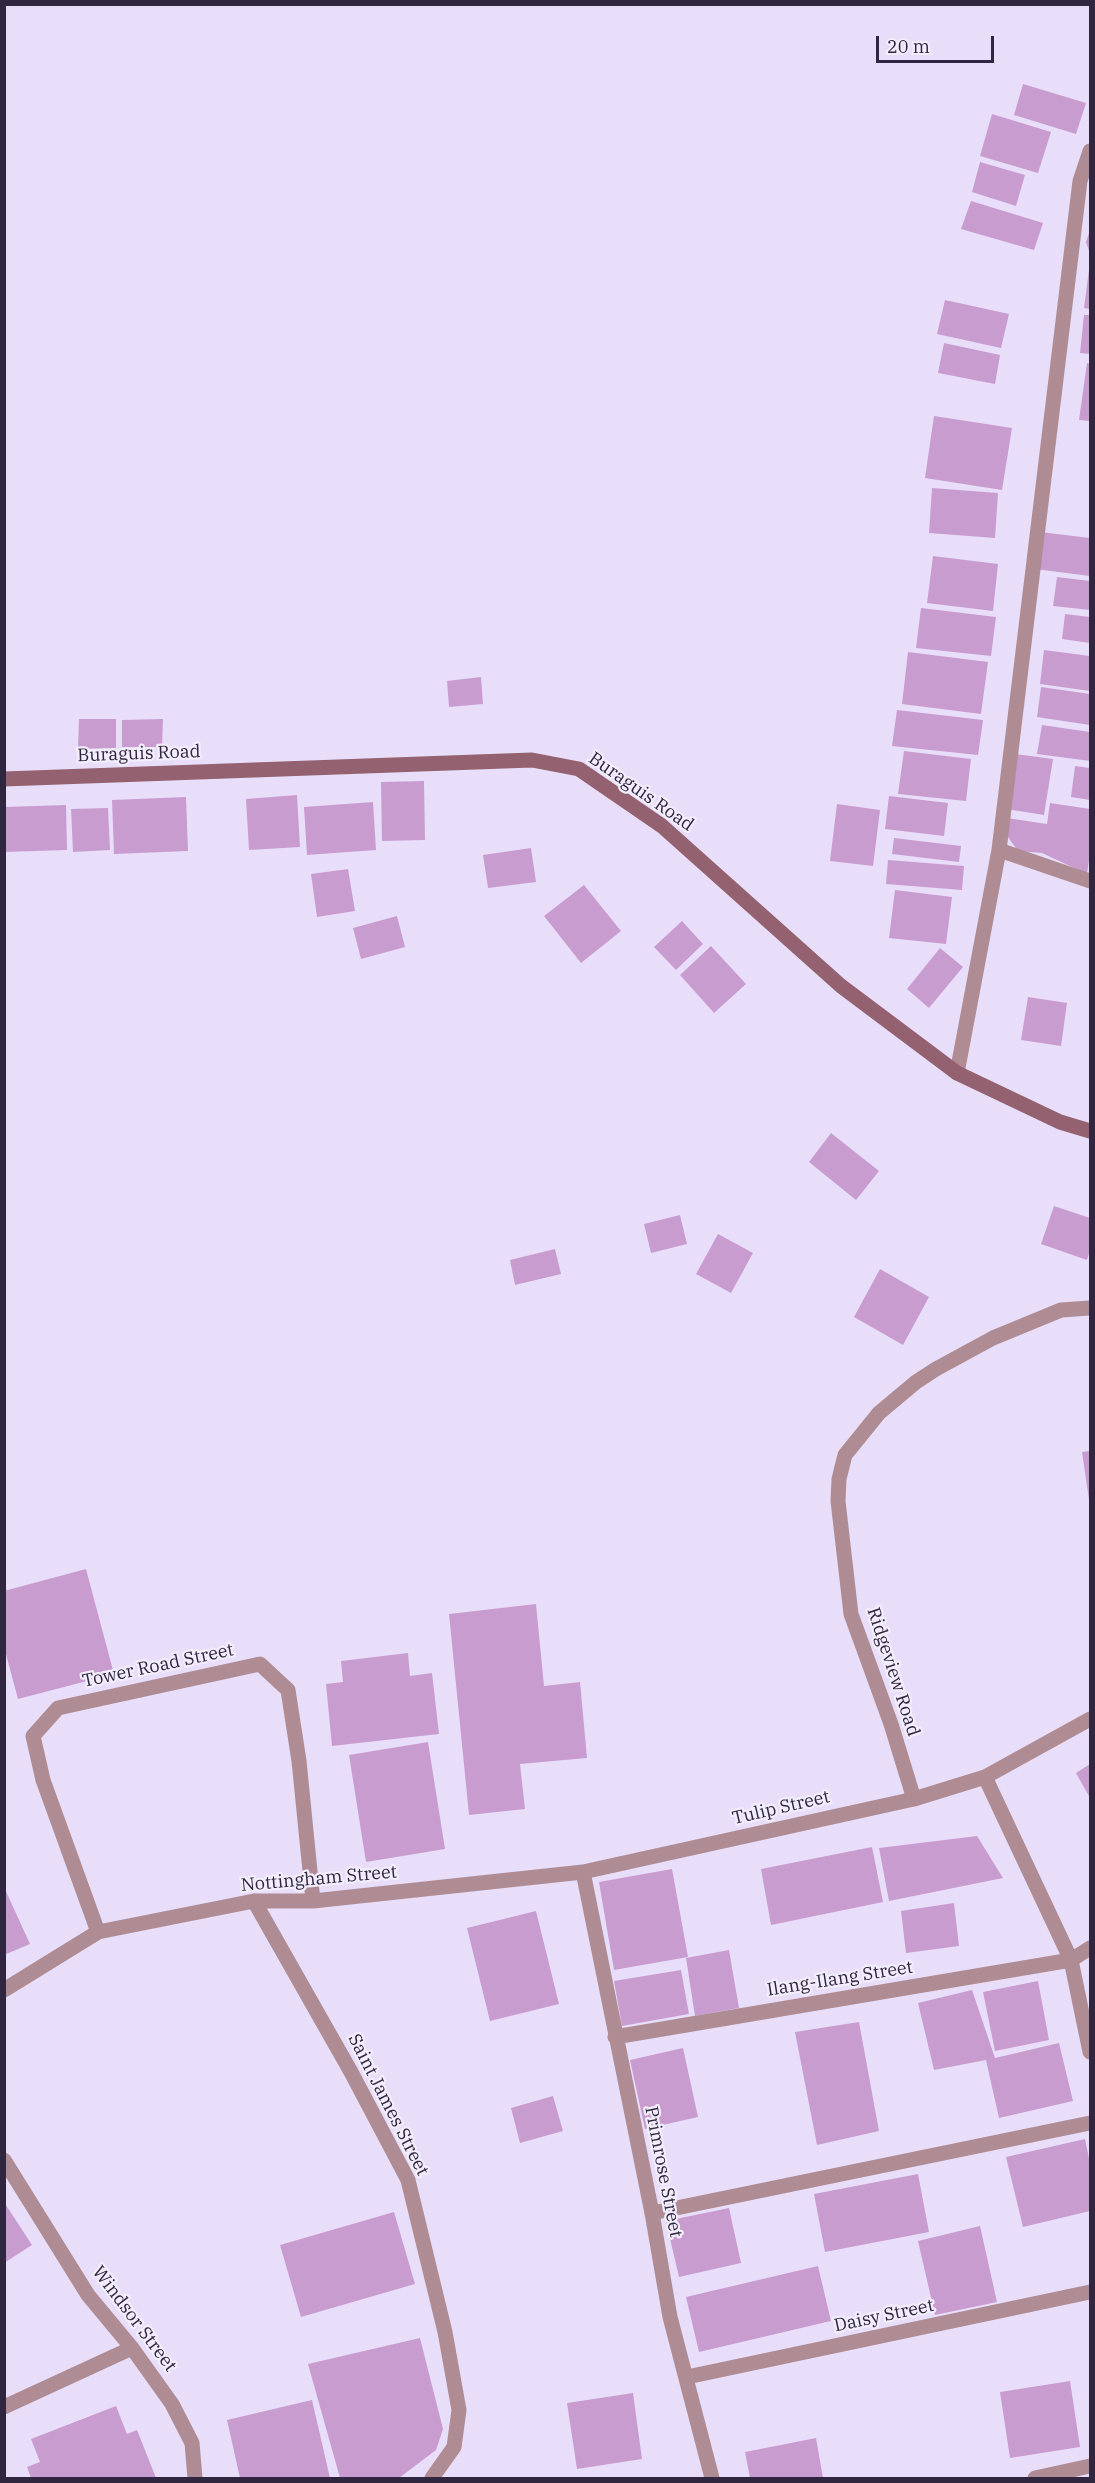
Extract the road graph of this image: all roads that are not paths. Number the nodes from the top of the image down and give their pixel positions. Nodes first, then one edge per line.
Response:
1 (1089, 161) edge
2 (4, 779) edge
3 (999, 850) junction
4 (1090, 881) edge
5 (957, 1073) junction
6 (1090, 1131) edge
7 (1090, 1308) edge
8 (1090, 1719) edge
9 (985, 1777) junction
10 (914, 1799) junction
11 (583, 1872) junction
12 (254, 1901) junction
13 (313, 1902) junction
14 (98, 1932) junction
15 (1090, 1948) edge
16 (1071, 1960) junction
17 (4, 1990) edge
18 (615, 2037) junction
19 (1090, 2052) edge
20 (1090, 2122) edge
21 (4, 2160) edge
22 (652, 2213) junction
23 (1090, 2292) edge
24 (132, 2348) junction
25 (687, 2377) junction
26 (4, 2407) edge
27 (1090, 2466) edge
28 (195, 2478) edge
29 (432, 2478) edge
30 (712, 2478) edge
31 (1035, 2478) edge

1 - 3 street
2 - 5 street, Buraguis Road
3 - 4 street
3 - 5 street
5 - 6 street, Buraguis Road
7 - 10 street, Ridgeview Road
8 - 9 street, Tulip Street
9 - 10 street, Tulip Street
9 - 16 street
10 - 11 street, Tulip Street
11 - 13 street, Nottingham Street
11 - 18 street, Primrose Street
12 - 13 street, Nottingham Street
12 - 14 street, Nottingham Street
12 - 29 street, Saint James Street
13 - 14 street, Tower Road Street
14 - 17 street, Nottingham Street
15 - 16 street
16 - 18 street, Ilang-Ilang Street
16 - 19 street
18 - 22 street, Primrose Street
20 - 22 street
21 - 24 street, Windsor Street
22 - 25 street, Primrose Street
23 - 25 street, Daisy Street
24 - 26 street
24 - 28 street, Windsor Street
25 - 30 street, Primrose Street
27 - 31 street

